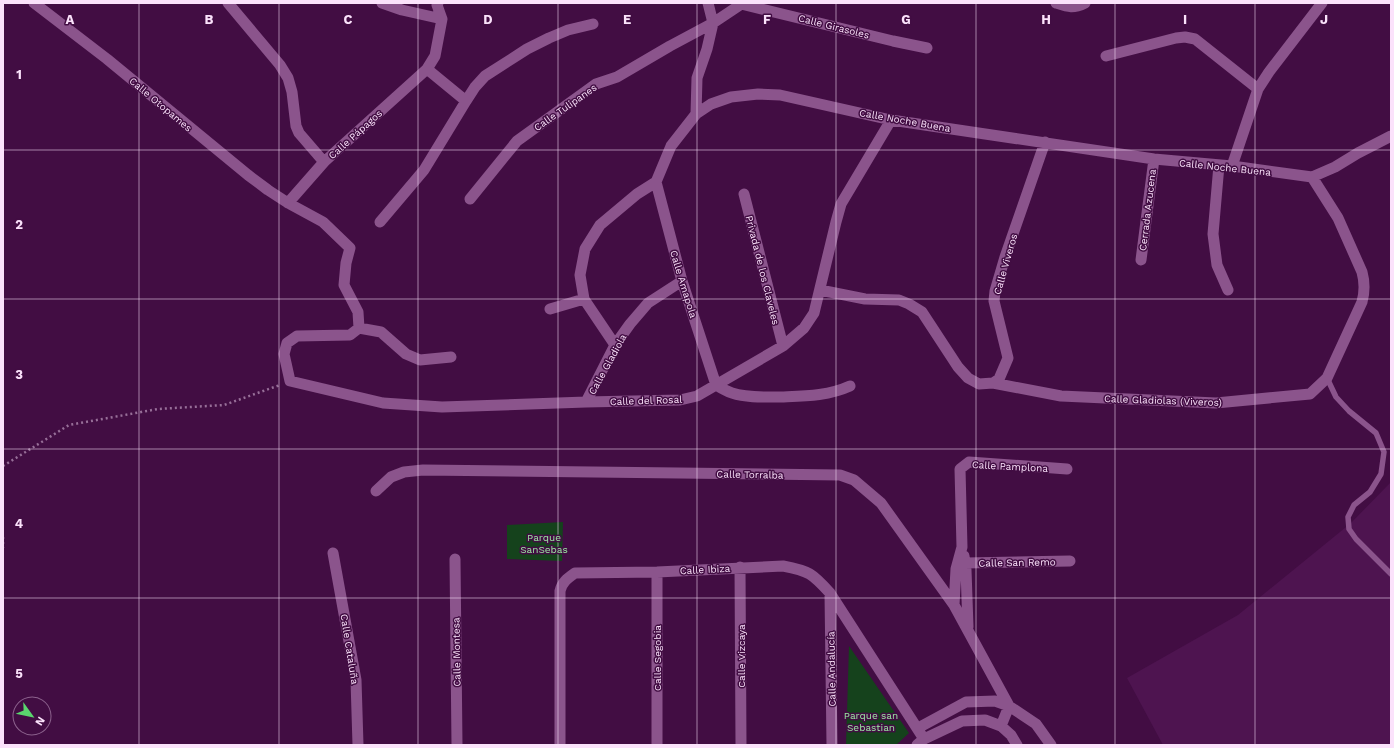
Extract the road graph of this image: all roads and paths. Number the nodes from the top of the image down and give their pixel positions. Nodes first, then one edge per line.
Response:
1 (34, 3) edge
2 (228, 3) edge
3 (382, 3) edge
4 (438, 3) edge
5 (708, 3) edge
6 (742, 3) edge
7 (1056, 3) edge
8 (1085, 3) edge
9 (1322, 3) edge
10 (442, 19) junction
11 (713, 23) junction
12 (593, 24) dead end
13 (927, 48) dead end
14 (1106, 56) dead end
15 (427, 69) junction
16 (1258, 89) junction
17 (466, 101) junction
18 (696, 114) junction
19 (891, 120) junction
20 (1391, 136) edge
21 (1045, 142) junction
22 (1154, 159) junction
23 (324, 162) junction
24 (1219, 165) junction
25 (1232, 166) junction
26 (1312, 178) junction
27 (656, 182) junction
28 (744, 194) dead end
29 (470, 199) dead end
30 (288, 203) junction
31 (380, 222) dead end
32 (1141, 260) dead end
33 (682, 281) junction
34 (820, 290) junction
35 (1228, 290) dead end
36 (584, 299) junction
37 (550, 309) dead end
38 (359, 328) junction
39 (615, 345) junction
40 (783, 346) junction
41 (451, 358) dead end
42 (1326, 378) junction
43 (290, 381) junction
44 (993, 383) junction
45 (716, 385) junction
46 (850, 386) dead end
47 (586, 402) junction
48 (3, 466) edge
49 (1068, 469) dead end
50 (376, 491) dead end
51 (3, 537) edge
52 (962, 546) junction
53 (3, 548) edge
54 (334, 553) dead end
55 (455, 559) dead end
56 (1070, 561) dead end
57 (965, 563) junction
58 (740, 567) junction
59 (657, 572) junction
60 (1391, 574) edge
61 (830, 593) junction
62 (954, 605) junction
63 (969, 630) junction
64 (1010, 706) junction
65 (1001, 726) junction
66 (918, 728) junction
67 (920, 742) edge
68 (358, 745) edge
69 (457, 745) edge
70 (560, 745) edge
71 (657, 745) edge
72 (741, 745) edge
73 (832, 745) edge
74 (1017, 745) edge
75 (1051, 745) edge

1 - 30 street, Calle Otopames
2 - 23 street
3 - 10 street
4 - 10 street, Calle Pápagos
5 - 11 street
6 - 11 street, Calle Tulipanes
6 - 13 street, Calle Girasoles
7 - 8 street
9 - 16 street
10 - 15 street, Calle Pápagos
11 - 18 street
11 - 29 street, Calle Tulipanes
12 - 17 street
14 - 16 street
15 - 17 street
15 - 23 street, Calle Pápagos
16 - 25 street
17 - 31 street
18 - 19 street, Calle Noche Buena
18 - 27 street, Calle Noche Buena
19 - 21 street, Calle Noche Buena
19 - 34 street, Calle del Rosal
20 - 26 street
21 - 22 street, Calle Noche Buena
21 - 44 street, Calle Viveros
22 - 24 street, Calle Noche Buena
22 - 32 street, Cerrada Azucena
23 - 30 street, Calle Pápagos
24 - 25 street, Calle Noche Buena
24 - 35 street
25 - 26 street, Calle Noche Buena
26 - 42 street, Calle Gladiolas (Viveros)
27 - 33 street, Calle Amapola
27 - 36 street
28 - 40 street, Privada de los Claveles
30 - 38 street, Calle Otopames
33 - 39 street, Calle Gladiola
33 - 45 street, Calle Amapola
34 - 40 street, Calle del Rosal
34 - 44 street, Calle Gladiolas (Viveros)
36 - 37 street
36 - 39 street
38 - 41 street
38 - 43 street
39 - 47 street, Calle Gladiola
40 - 45 street, Calle del Rosal
42 - 44 street, Calle Gladiolas (Viveros)
42 - 60 lane
43 - 47 street, Calle del Rosal
43 - 48 path
45 - 46 street
45 - 47 street, Calle del Rosal
49 - 52 street, Calle Pamplona
50 - 62 street, Calle Torralba
51 - 53 path
52 - 57 street, Calle Pamplona
52 - 62 street, Calle Pamplona
54 - 68 street, Calle Cataluña
55 - 69 street, Calle Montesa
56 - 57 street, Calle San Remo
57 - 63 street, Calle Pamplona
58 - 59 street, Calle Ibiza
58 - 61 street, Calle Ibiza
58 - 72 street, Calle Vizcaya
59 - 70 street, Calle Ibiza
59 - 71 street, Calle Segobia
61 - 66 street, Calle Ibiza
61 - 73 street, Calle Andalucía
62 - 63 street, Calle Torralba
63 - 64 street, Calle Torralba
64 - 65 street
64 - 66 street, Calle Torralba
64 - 75 street, Calle Torralba
65 - 67 street
65 - 74 street
66 - 67 street, Calle Ibiza

